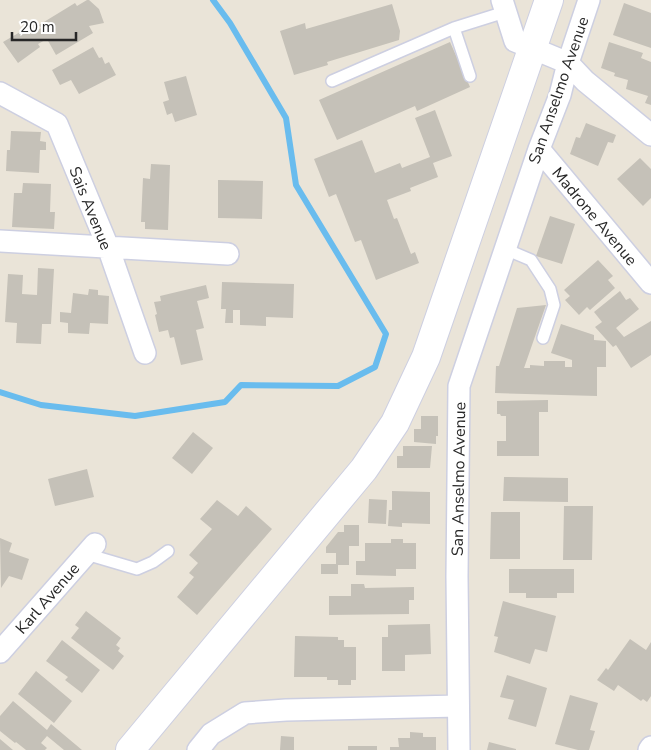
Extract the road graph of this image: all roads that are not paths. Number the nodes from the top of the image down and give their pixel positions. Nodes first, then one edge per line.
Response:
1 (549, 0) edge
2 (589, 0) edge
3 (503, 4) edge
4 (454, 28) junction
5 (533, 48) junction
6 (568, 62) junction
7 (470, 76) dead end
8 (332, 82) dead end
9 (0, 93) edge
10 (651, 135) edge
11 (538, 149) junction
12 (0, 241) edge
13 (108, 247) junction
14 (505, 248) junction
15 (228, 254) dead end
16 (651, 283) edge
17 (544, 338) dead end
18 (145, 353) dead end
19 (91, 549) joint
20 (168, 551) dead end
21 (0, 652) edge
22 (458, 706) junction
23 (130, 750) edge
24 (198, 750) edge
25 (458, 750) edge

1 - 5 main road
2 - 6 street, San Anselmo Avenue
3 - 4 lane
3 - 5 street
4 - 7 lane
4 - 8 lane
5 - 6 street
5 - 23 main road
6 - 10 street
6 - 11 street, San Anselmo Avenue
9 - 13 street, Sais Avenue
11 - 14 street, San Anselmo Avenue
11 - 16 street, Madrone Avenue
12 - 13 street
13 - 15 street
13 - 18 street, Sais Avenue
14 - 17 lane
14 - 22 street, San Anselmo Avenue
19 - 20 lane
19 - 21 street, Karl Avenue
22 - 24 street
22 - 25 street, San Anselmo Avenue

